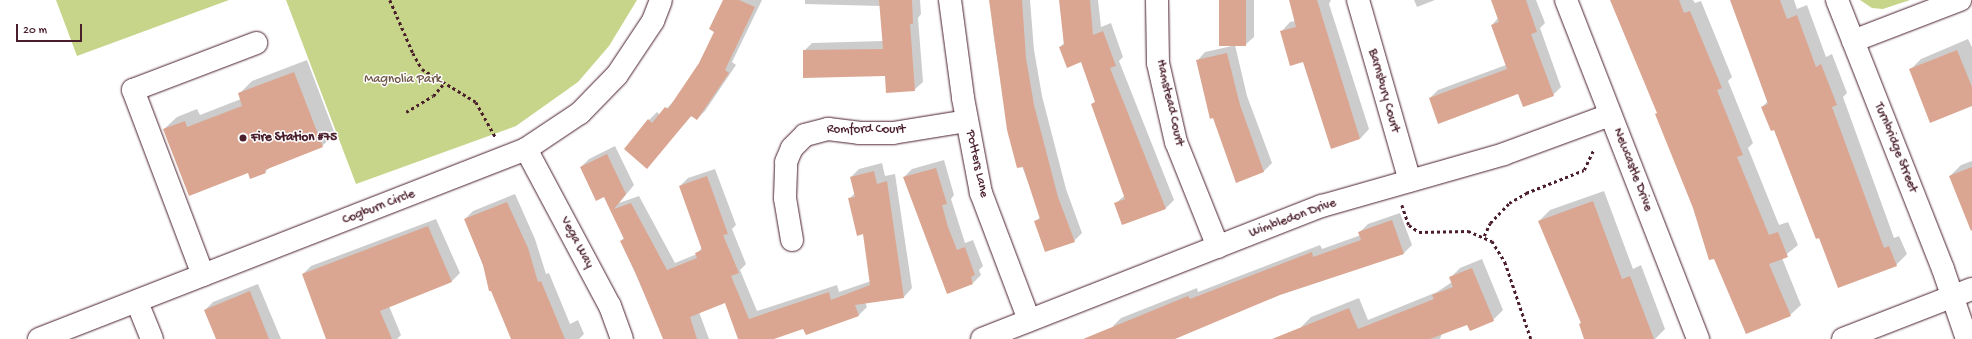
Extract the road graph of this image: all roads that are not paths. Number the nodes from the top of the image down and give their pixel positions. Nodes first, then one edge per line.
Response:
1 (661, 0) edge
2 (950, 0) edge
3 (1157, 0) edge
4 (1358, 0) edge
5 (1566, 0) edge
6 (1838, 0) edge
7 (1960, 0) edge
8 (1853, 41) junction
9 (256, 43) dead end
10 (1610, 115) junction
11 (967, 121) junction
12 (526, 149) junction
13 (1410, 181) junction
14 (792, 240) dead end
15 (1218, 247) junction
16 (203, 275) junction
17 (1962, 292) edge
18 (137, 302) junction
19 (1029, 320) junction
20 (39, 339) edge
21 (152, 339) edge
22 (622, 339) edge
23 (982, 339) edge
24 (1698, 339) edge
25 (1842, 339) edge
26 (1967, 339) edge

1 - 12 street, Cogburn Circle
2 - 11 street, Potters Lane
3 - 15 street, Hamstead Court
4 - 13 street, Barnsbury Court
5 - 10 street, Newcastle Drive
6 - 8 street, Turnbridge Street
7 - 8 street
8 - 17 street, Turnbridge Street
9 - 16 street
10 - 13 street, Wimbledon Drive
10 - 24 street, Newcastle Drive
11 - 14 street, Romford Court
11 - 19 street, Potters Lane
12 - 16 street, Cogburn Circle
12 - 22 street, Vega Way
13 - 15 street, Wimbledon Drive
15 - 19 street, Wimbledon Drive
16 - 18 street, Cogburn Circle
17 - 25 street
17 - 26 street, Turnbridge Street
18 - 20 street, Cogburn Circle
18 - 21 street
19 - 23 street, Wimbledon Drive

